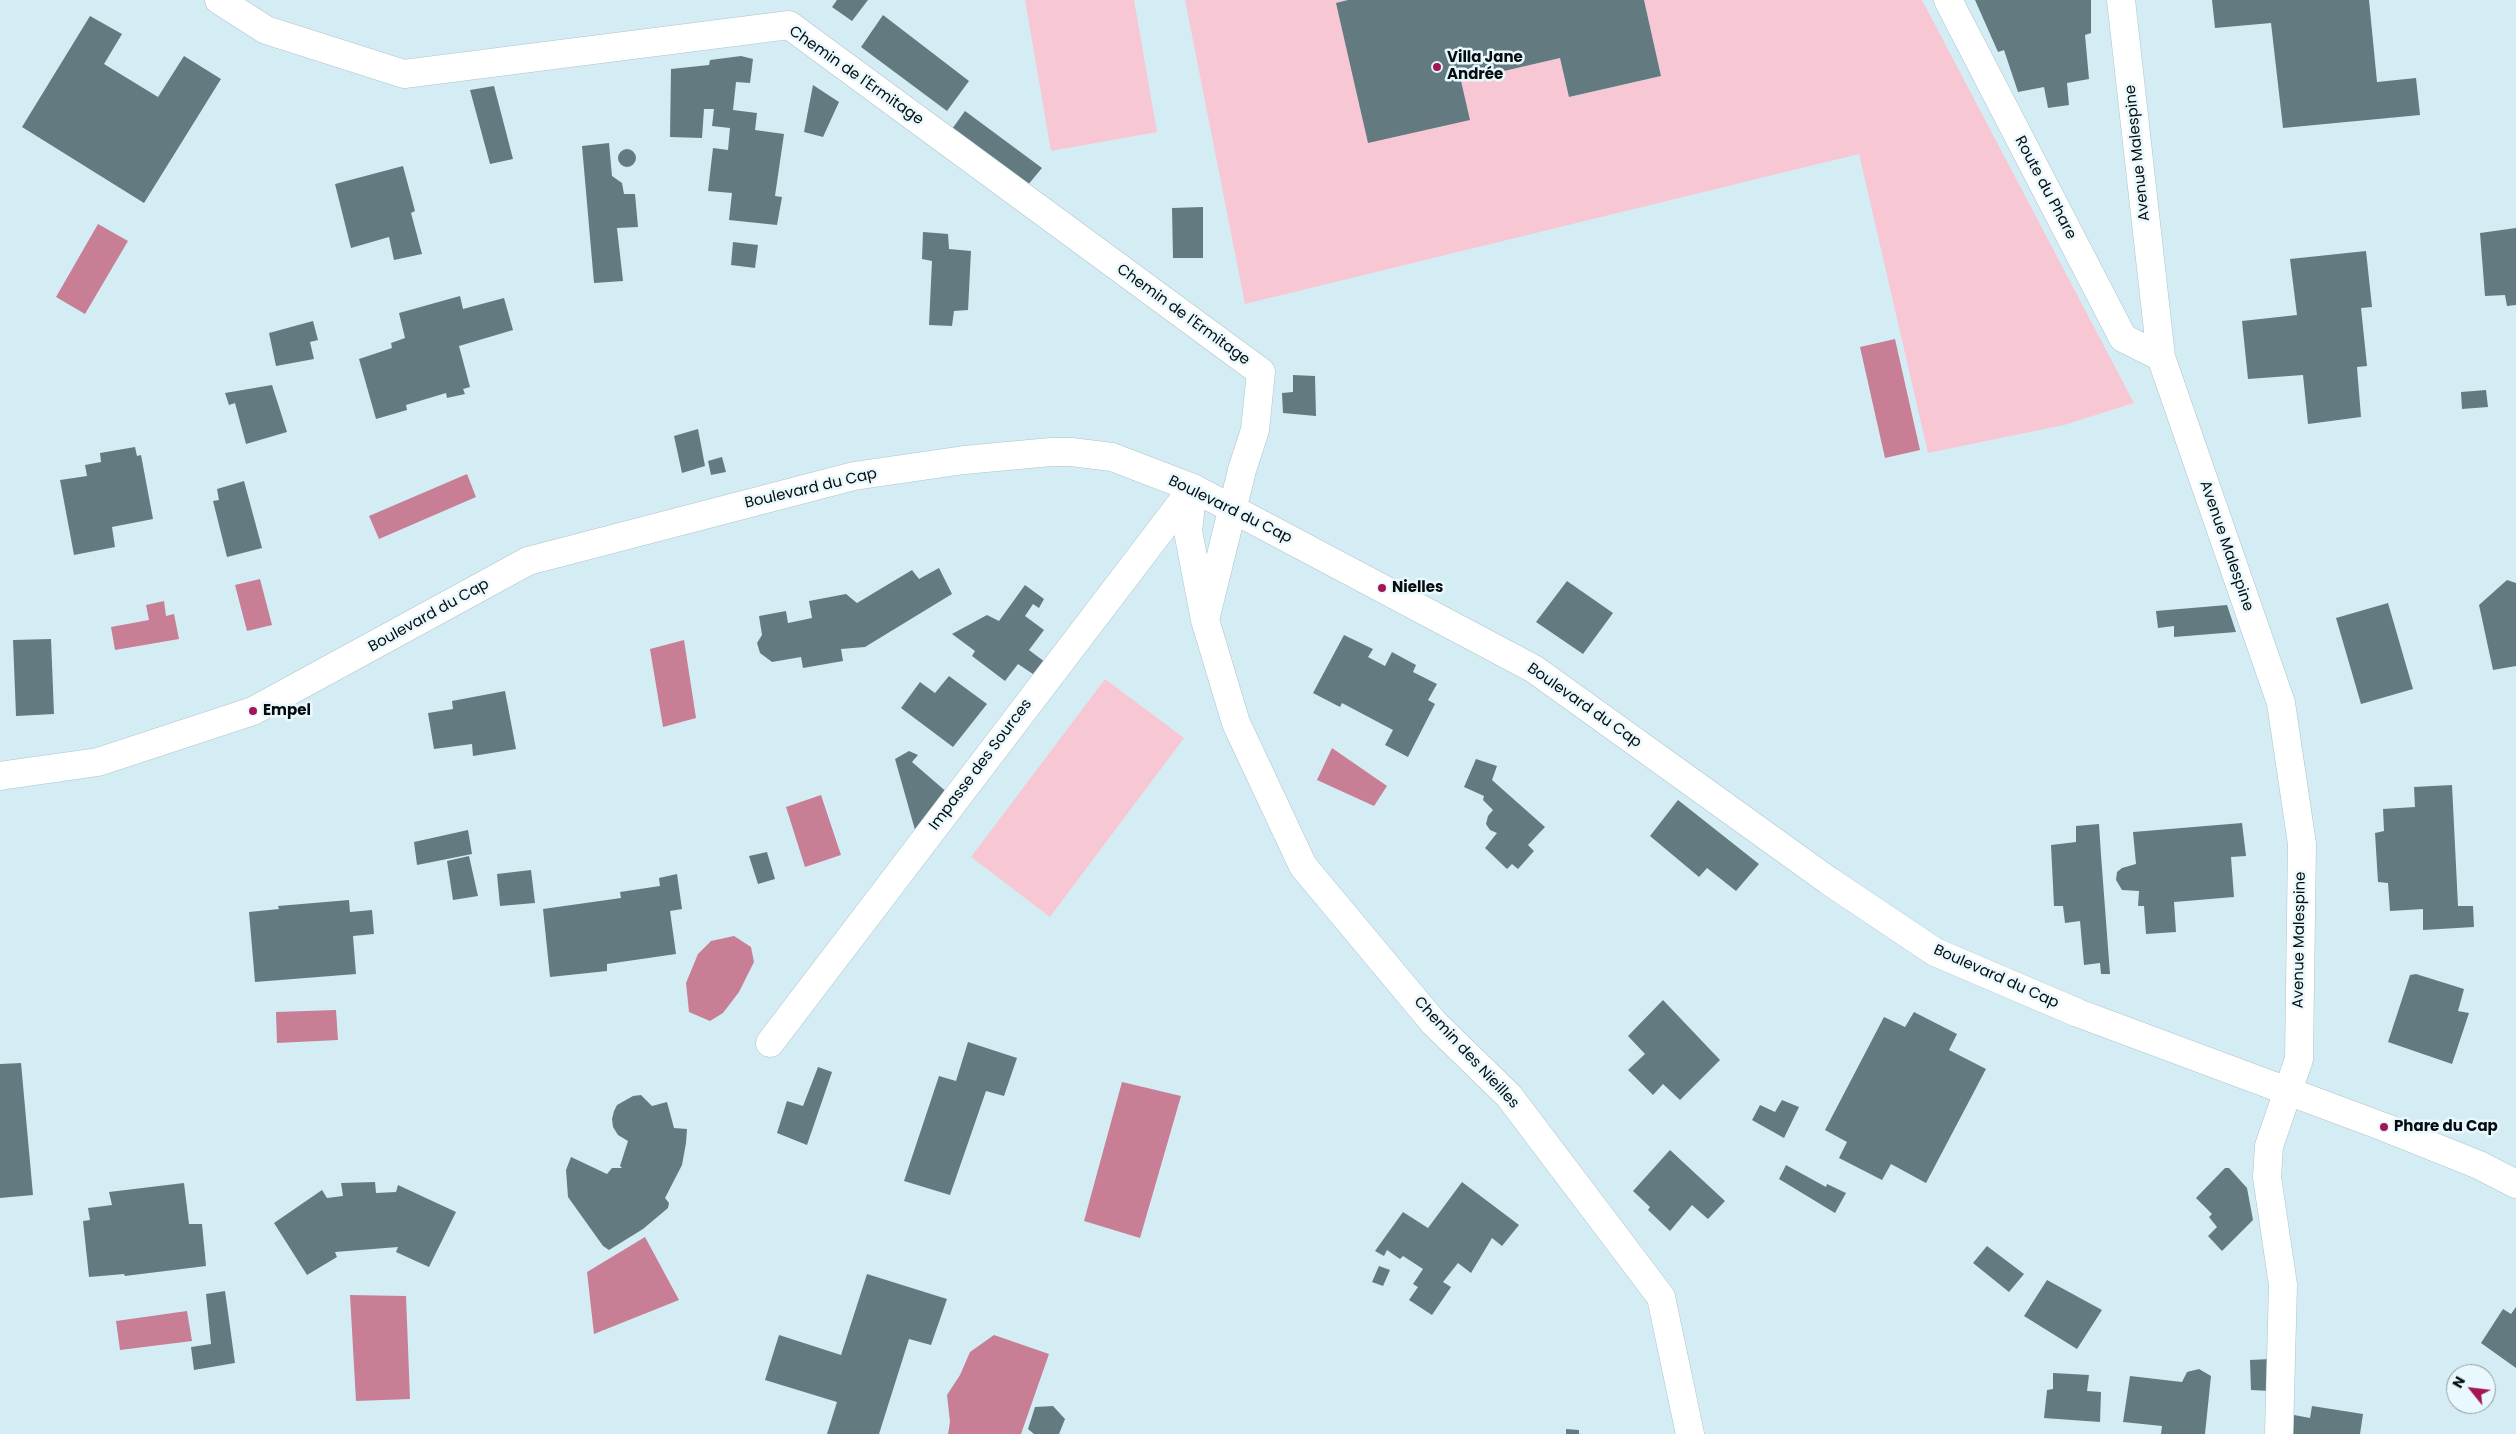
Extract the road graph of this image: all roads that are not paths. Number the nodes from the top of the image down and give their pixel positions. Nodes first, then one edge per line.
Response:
1 (218, 0) edge
2 (1948, 0) edge
3 (2121, 0) edge
4 (2161, 357) junction
5 (1193, 488) junction
6 (1233, 509) junction
7 (1204, 620) junction
8 (0, 776) edge
9 (770, 1042) dead end
10 (2286, 1091) junction
11 (2516, 1184) edge
12 (1690, 1434) edge
13 (2279, 1434) edge

1 - 6 street, Chemin de l'Ermitage
2 - 4 street, Route du Phare
3 - 4 street, Avenue Malespine
4 - 10 street, Avenue Malespine
5 - 6 street, Boulevard du Cap
5 - 7 street, Chemin des Nieilles
5 - 8 street, Boulevard du Cap
5 - 9 street, Impasse des Sources
6 - 7 street
6 - 10 street, Boulevard du Cap
7 - 12 street, Chemin des Nieilles
10 - 11 street, Boulevard du Cap
10 - 13 street, Avenue Malespine

